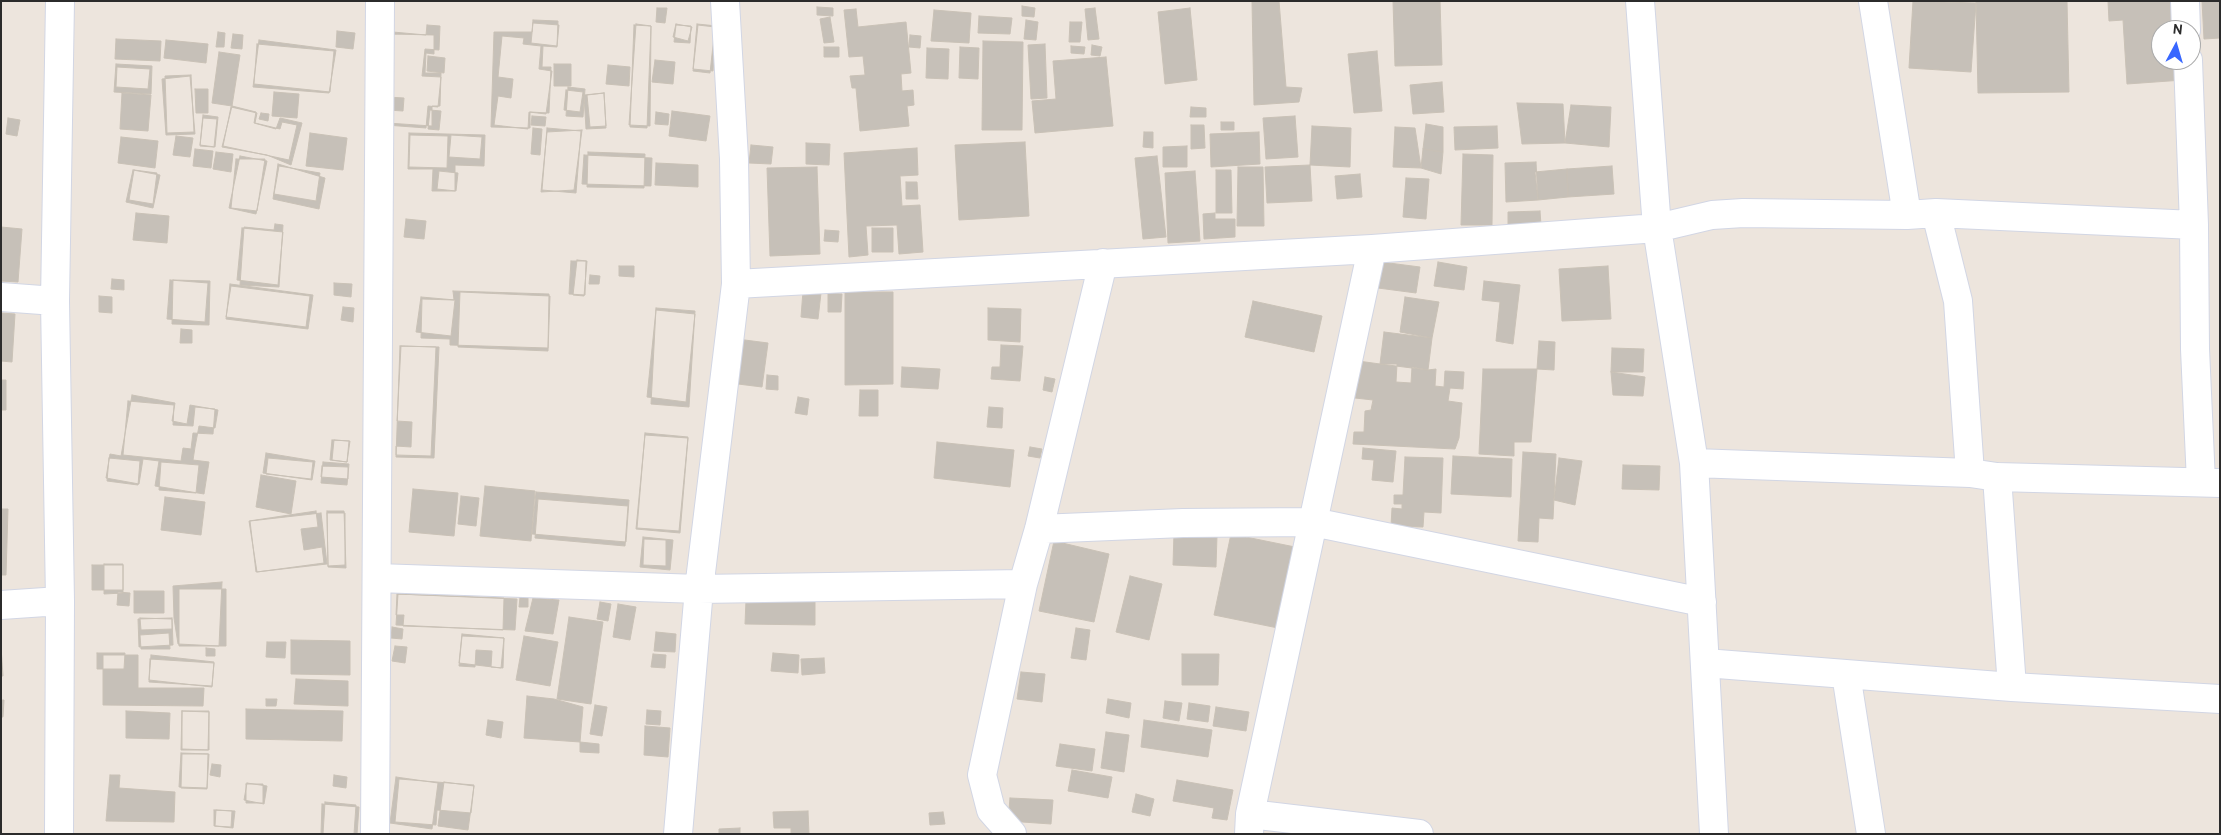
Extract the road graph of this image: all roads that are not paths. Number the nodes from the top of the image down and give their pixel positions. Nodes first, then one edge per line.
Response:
1 (60, 1) edge
2 (380, 1) edge
3 (725, 1) edge
4 (1640, 1) edge
5 (1873, 1) edge
6 (2185, 1) edge
7 (2186, 20) edge
8 (2188, 70) edge
9 (1936, 213) junction
10 (1906, 215) junction
11 (2194, 225) junction
12 (1656, 228) junction
13 (1372, 249) junction
14 (1103, 263) junction
15 (736, 284) junction
16 (1, 297) edge
17 (55, 301) junction
18 (1694, 463) junction
19 (1970, 473) junction
20 (1997, 477) junction
21 (2211, 483) edge
22 (1313, 522) junction
23 (1039, 529) junction
24 (377, 578) junction
25 (1023, 584) junction
26 (699, 589) junction
27 (60, 601) junction
28 (1702, 602) junction
29 (1, 605) edge
30 (1705, 663) junction
31 (1846, 674) junction
32 (2012, 687) junction
33 (2220, 699) edge
34 (1250, 824) edge
35 (59, 834) edge
36 (375, 834) edge
37 (678, 834) edge
38 (1012, 834) edge
39 (1419, 834) edge
40 (1714, 834) edge
41 (1871, 834) edge

1 - 17 street
2 - 24 street
3 - 15 street
4 - 12 street
5 - 10 street
6 - 7 street
8 - 11 street
9 - 10 street
9 - 11 street
9 - 19 street
10 - 12 street
11 - 21 street
12 - 13 street
12 - 18 street
13 - 14 street
13 - 22 street
14 - 15 street
14 - 23 street
15 - 26 street
16 - 17 street
17 - 27 street
18 - 19 street
18 - 28 street
19 - 20 street
20 - 21 street
20 - 32 street
22 - 23 street
22 - 28 street
22 - 34 street
23 - 25 street
24 - 26 street
24 - 36 street
25 - 26 street
25 - 38 street
26 - 37 street
27 - 29 street
27 - 35 street
28 - 30 street
30 - 31 street
30 - 40 street
31 - 32 street
31 - 41 street
32 - 33 street
34 - 39 street

